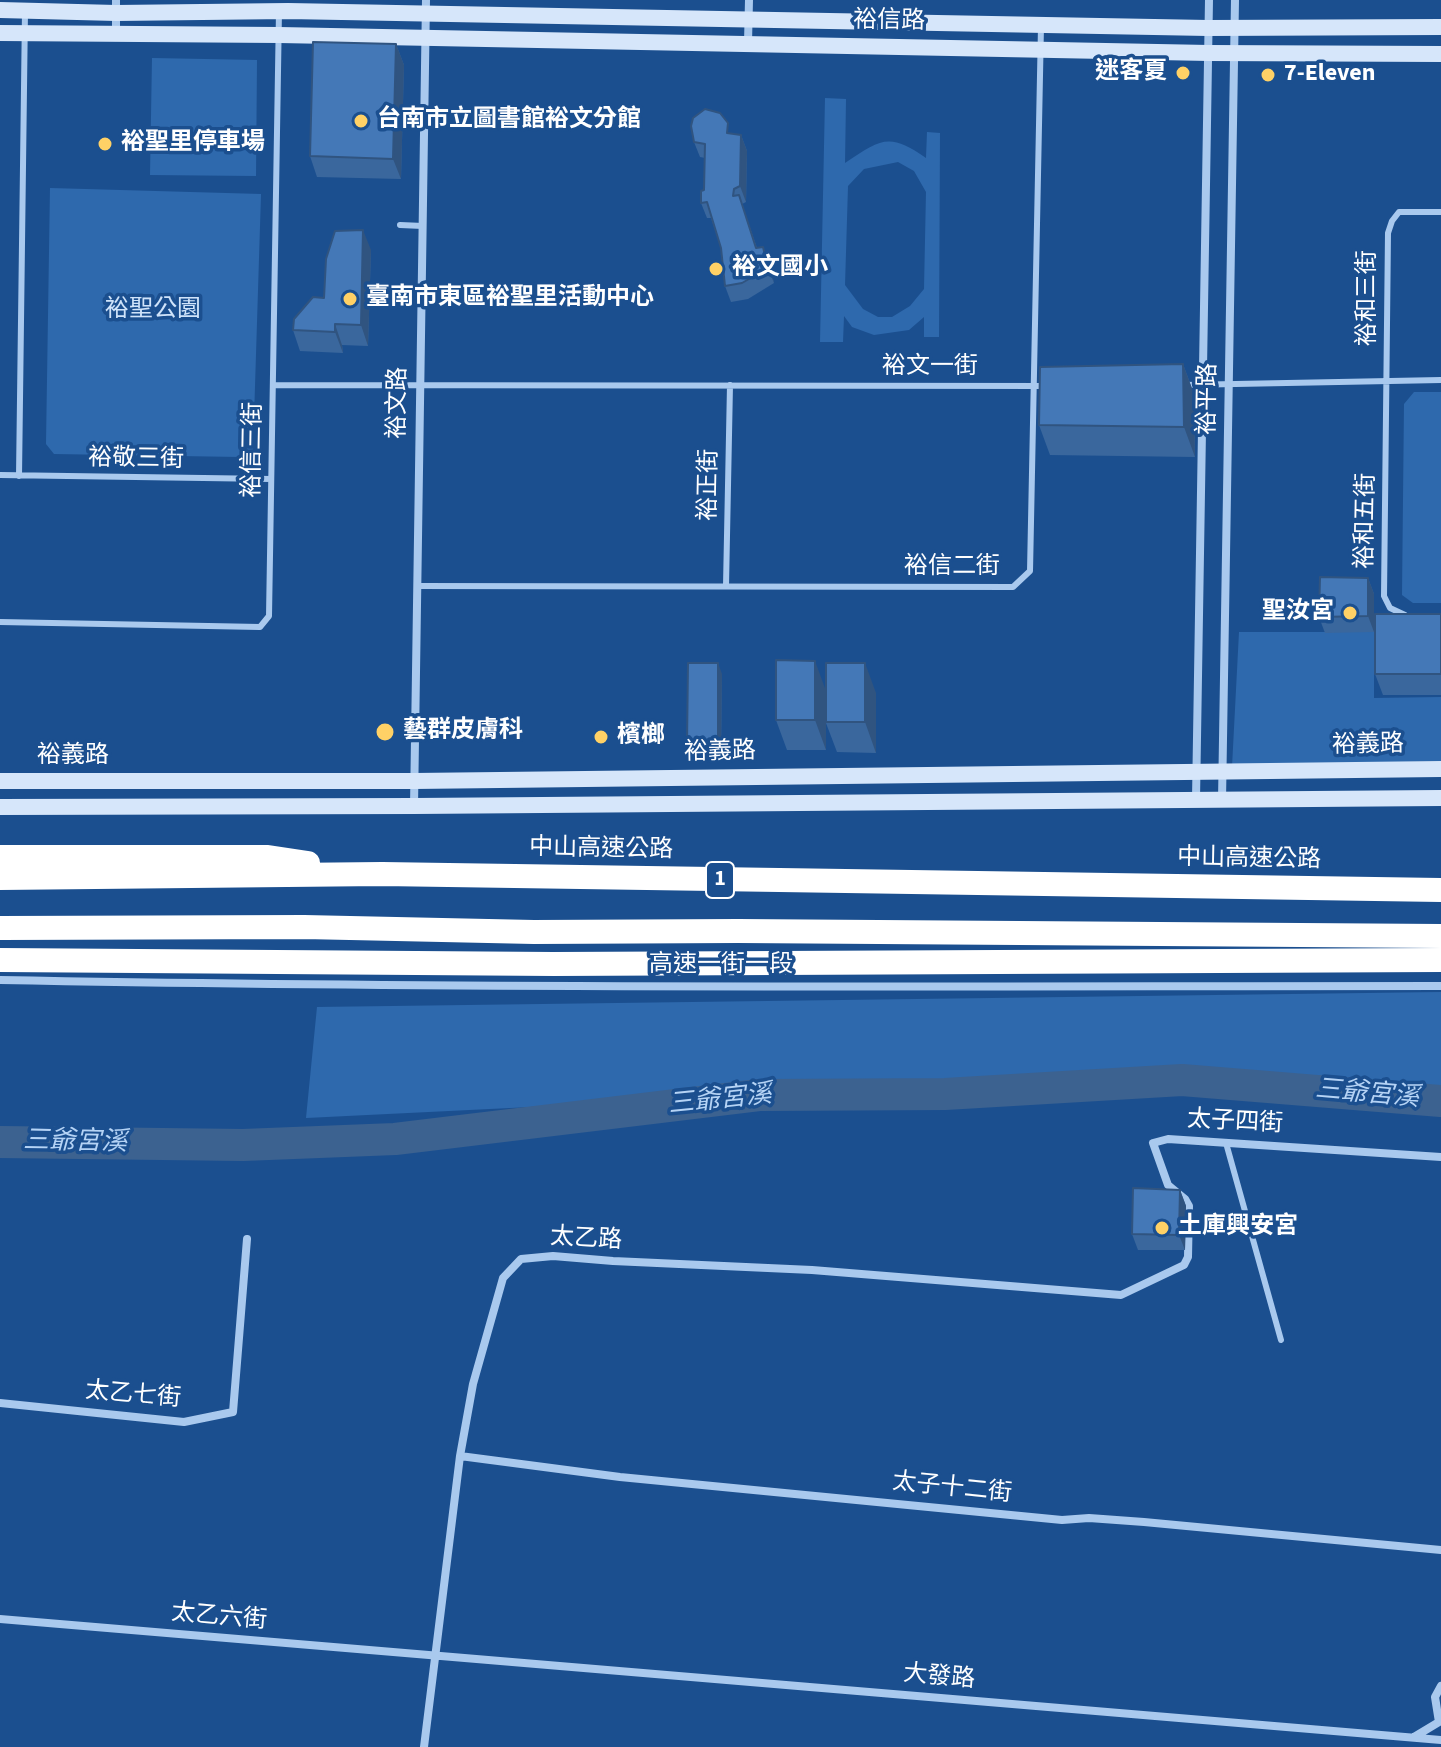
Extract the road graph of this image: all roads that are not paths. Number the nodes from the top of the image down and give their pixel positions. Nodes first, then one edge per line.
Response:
1 (749, 0) edge
2 (1209, 0) edge
3 (1235, 0) edge
4 (116, 6) edge
5 (426, 7) edge
6 (0, 10) edge
7 (25, 11) junction
8 (279, 11) junction
9 (749, 20) junction
10 (1041, 26) junction
11 (1441, 27) edge
12 (1208, 28) junction
13 (1235, 28) junction
14 (0, 33) edge
15 (24, 34) junction
16 (116, 35) junction
17 (279, 35) junction
18 (425, 38) junction
19 (748, 43) junction
20 (1041, 49) junction
21 (1209, 53) junction
22 (1235, 54) junction
23 (1441, 54) edge
24 (1441, 212) edge
25 (400, 225) dead end
26 (423, 226) junction
27 (1387, 380) junction
28 (1441, 380) edge
29 (273, 385) junction
30 (730, 385) junction
31 (1171, 385) edge
32 (1201, 385) junction
33 (419, 386) junction
34 (1035, 386) junction
35 (1050, 386) edge
36 (1229, 386) junction
37 (0, 475) edge
38 (19, 476) junction
39 (271, 479) junction
40 (417, 586) junction
41 (726, 586) junction
42 (1415, 615) edge
43 (0, 622) edge
44 (1441, 769) edge
45 (1196, 771) junction
46 (1223, 771) junction
47 (0, 781) edge
48 (414, 781) junction
49 (1441, 798) edge
50 (1196, 799) junction
51 (1222, 800) junction
52 (414, 806) junction
53 (0, 807) edge
54 (0, 857) edge
55 (382, 874) junction
56 (0, 878) edge
57 (1441, 890) edge
58 (0, 928) edge
59 (1441, 936) edge
60 (0, 960) edge
61 (1441, 960) edge
62 (0, 980) edge
63 (1441, 986) edge
64 (1226, 1143) junction
65 (1441, 1157) edge
66 (247, 1239) dead end
67 (1149, 1282) joint
68 (1281, 1340) dead end
69 (0, 1403) edge
70 (460, 1456) junction
71 (1441, 1550) edge
72 (0, 1619) edge
73 (435, 1657) junction
74 (1441, 1686) edge
75 (1414, 1738) junction
76 (1441, 1740) edge
77 (424, 1747) edge

1 - 9 street
2 - 12 street, 裕平路
3 - 13 street, 裕平路
4 - 7 street, 裕信路
4 - 8 street, 裕信路
4 - 16 street
5 - 8 street, 裕信路
5 - 9 street, 裕信路
5 - 18 street, 裕文路
6 - 7 street, 裕信路
7 - 15 lane
8 - 17 lane, 裕信三街
9 - 10 street, 裕信路
9 - 19 street
10 - 12 street, 裕信路
10 - 20 lane, 裕信二街
11 - 13 street, 裕信路
12 - 13 street, 裕信路
12 - 21 street, 裕平路
13 - 22 street, 裕平路
14 - 15 street, 裕信路
15 - 16 street, 裕信路
15 - 38 lane
16 - 17 street, 裕信路
17 - 18 street, 裕信路
17 - 29 lane, 裕信三街
18 - 19 street, 裕信路
18 - 26 street, 裕文路
19 - 20 street, 裕信路
20 - 21 street, 裕信路
20 - 34 lane, 裕信二街
21 - 22 street, 裕信路
21 - 32 street, 裕平路
22 - 23 street, 裕信路
22 - 36 street, 裕平路
24 - 27 lane, 裕和三街
25 - 26 lane
26 - 33 street, 裕文路
27 - 28 lane
27 - 36 lane
27 - 42 lane, 裕和五街
29 - 33 lane, 裕文一街
29 - 39 lane, 裕信三街
30 - 33 lane, 裕文一街
30 - 34 lane, 裕文一街
30 - 41 lane, 裕正街
31 - 32 lane
32 - 36 lane
32 - 45 street, 裕平路
33 - 40 street, 裕文路
34 - 35 lane, 裕文一街
34 - 41 lane, 裕信二街
36 - 46 street, 裕平路
37 - 38 lane, 裕敬三街
38 - 39 lane, 裕敬三街
39 - 43 lane, 裕信三街
40 - 41 lane, 裕信二街
40 - 48 street, 裕文路
44 - 46 street, 裕義路
45 - 46 street, 裕義路
45 - 48 street, 裕義路
45 - 50 street, 裕平路
46 - 51 street, 裕平路
47 - 48 street, 裕義路
48 - 52 street, 裕文路
49 - 51 street, 裕義路
50 - 51 street, 裕義路
50 - 52 street, 裕義路
52 - 53 street, 裕義路
54 - 55 highway
55 - 56 highway, 中山高速公路 / 1
55 - 57 highway, 中山高速公路 / 1
58 - 59 highway, 1
60 - 61 highway
62 - 63 street, 高速一街一段
64 - 65 street, 太子四街
64 - 67 street, 太子四街
64 - 68 lane
66 - 69 street, 太乙七街
67 - 70 street, 太乙路
70 - 71 street, 太子十二街
70 - 73 street, 太乙路
72 - 73 street, 太乙六街
73 - 75 street, 大發路
73 - 77 street, 太乙路
74 - 75 street
75 - 76 street, 大發路

